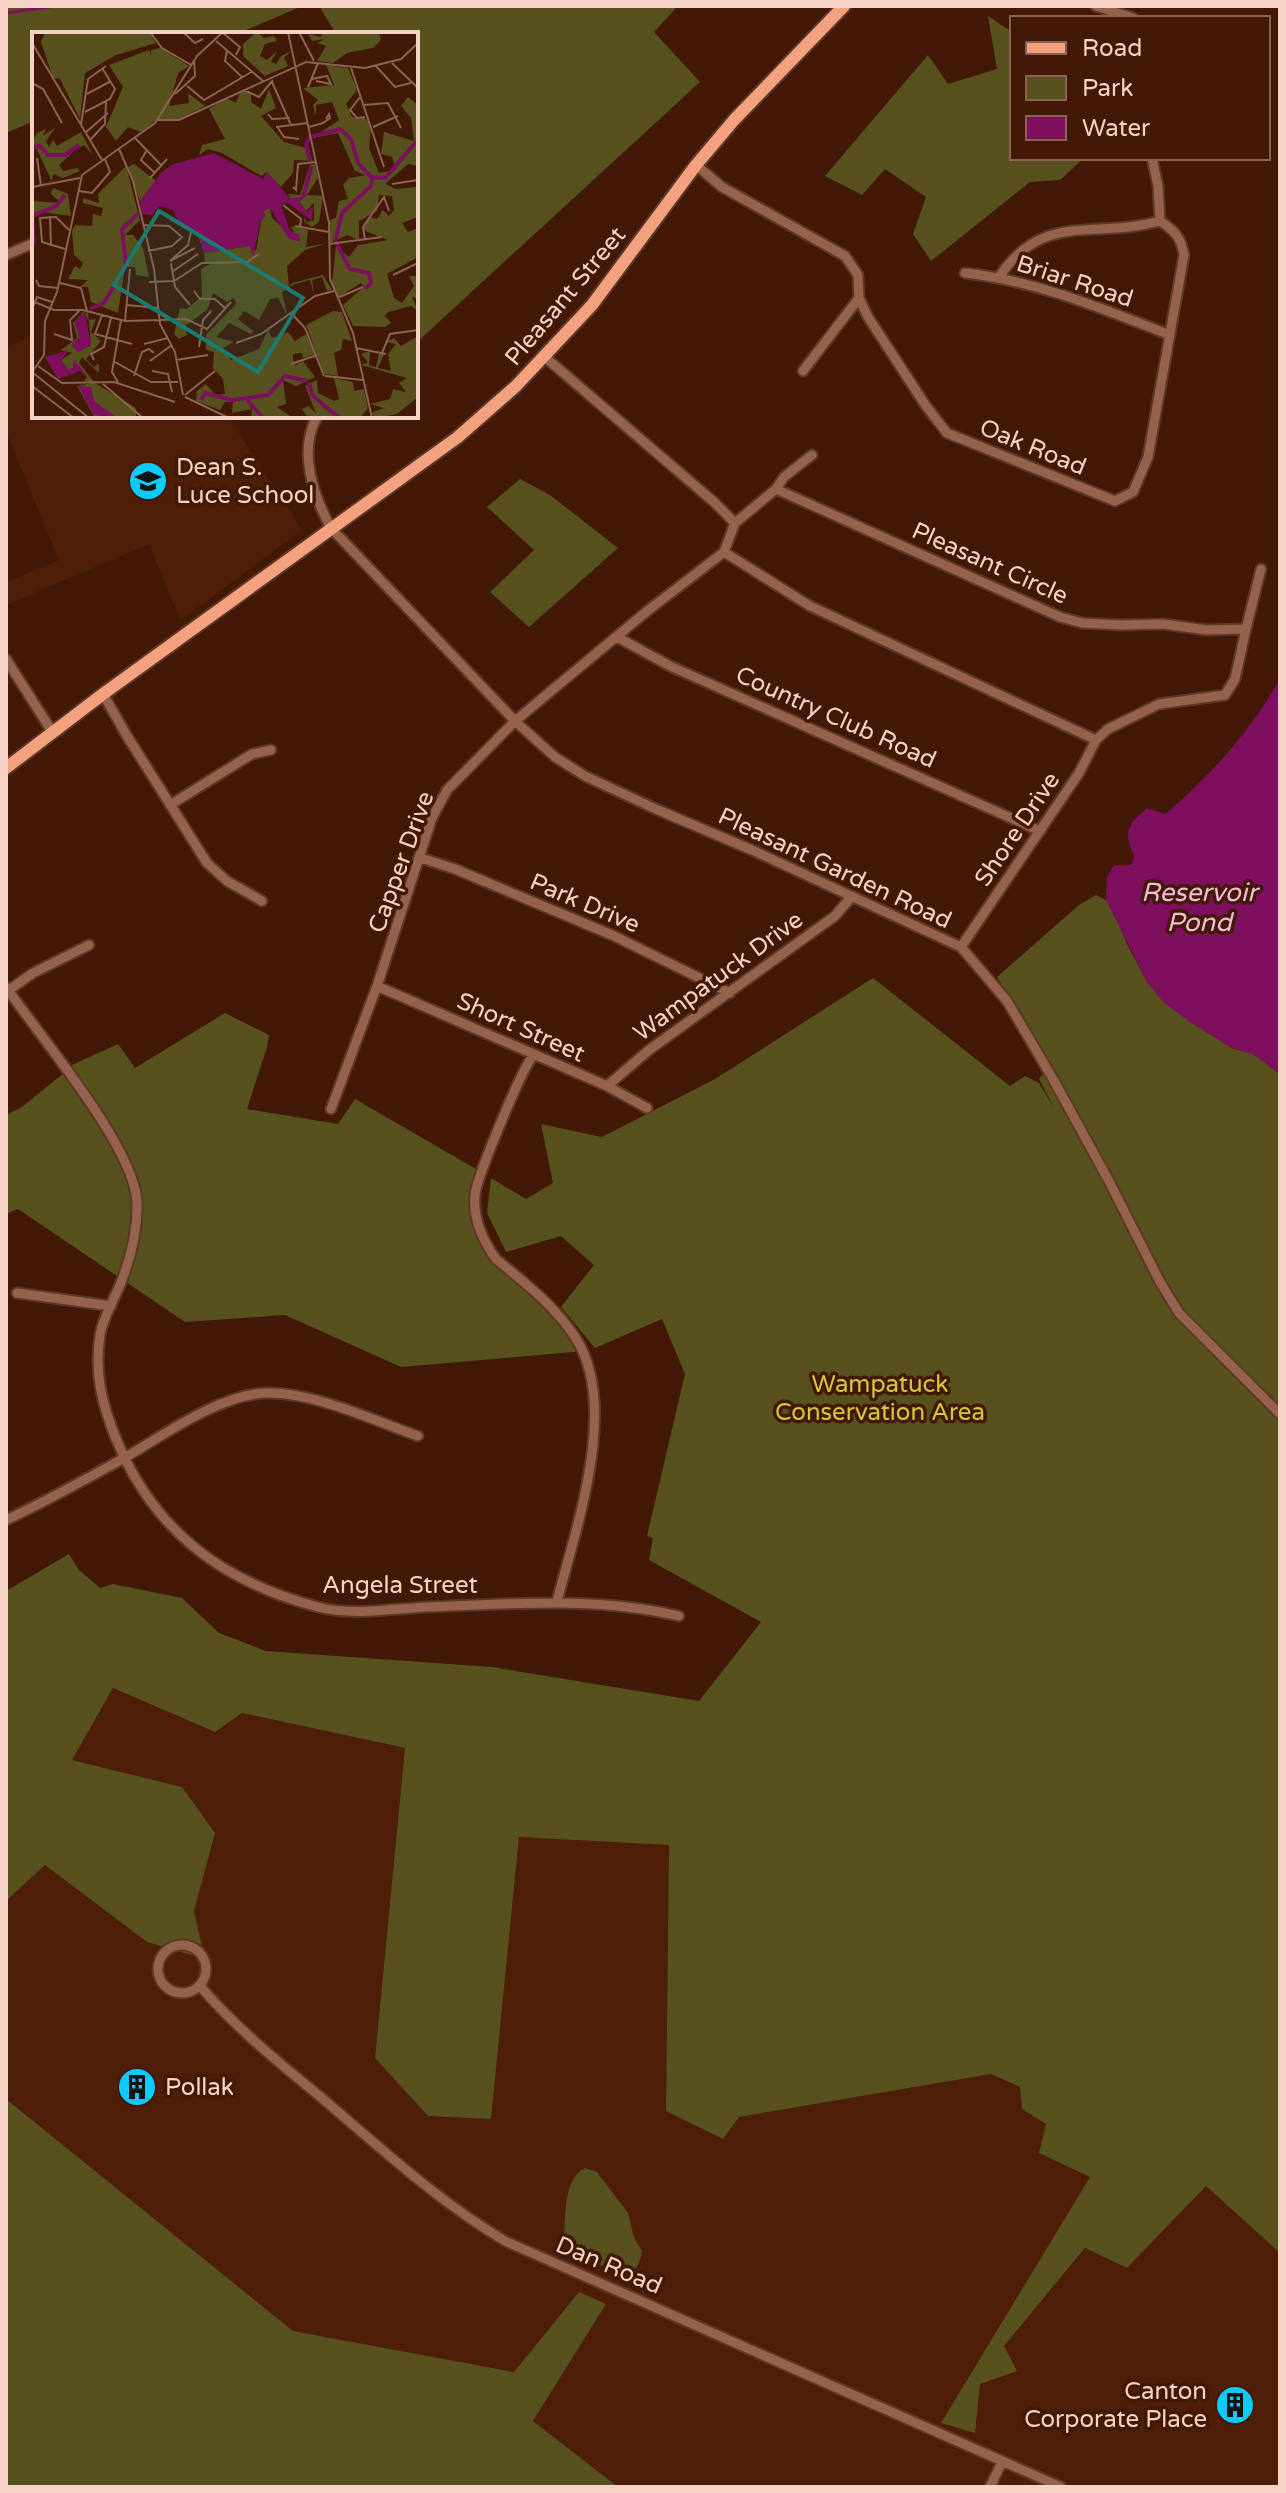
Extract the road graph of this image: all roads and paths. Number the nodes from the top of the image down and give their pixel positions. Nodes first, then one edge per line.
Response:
1 (844, 6) edge
2 (1095, 6) edge
3 (1127, 16) edge
4 (1152, 160) edge
5 (696, 165) junction
6 (1160, 221) junction
7 (32, 244) edge
8 (6, 255) edge
9 (965, 273) dead end
10 (999, 277) junction
11 (859, 298) junction
12 (1170, 335) junction
13 (546, 358) junction
14 (803, 371) dead end
15 (316, 418) edge
16 (812, 455) dead end
17 (776, 489) junction
18 (735, 523) junction
19 (331, 528) junction
20 (724, 552) junction
21 (1261, 569) dead end
22 (1246, 629) junction
23 (617, 637) junction
24 (6, 659) edge
25 (103, 694) junction
26 (515, 721) junction
27 (53, 733) junction
28 (1096, 740) junction
29 (271, 750) dead end
30 (6, 768) edge
31 (170, 805) junction
32 (1040, 831) junction
33 (421, 858) junction
34 (852, 896) junction
35 (262, 901) dead end
36 (89, 945) dead end
37 (961, 947) junction
38 (377, 986) junction
39 (7, 990) edge
40 (730, 993) junction
41 (533, 1056) junction
42 (607, 1086) junction
43 (647, 1108) dead end
44 (331, 1109) dead end
45 (17, 1293) dead end
46 (111, 1306) junction
47 (1280, 1414) edge
48 (418, 1436) dead end
49 (124, 1458) junction
50 (6, 1520) edge
51 (557, 1601) junction
52 (679, 1616) dead end
53 (200, 1986) junction
54 (1002, 2462) junction
55 (990, 2487) edge
56 (1061, 2487) edge

1 - 5 main road, Pleasant Street
2 - 3 street
4 - 6 street
5 - 11 street, Oak Road
5 - 13 main road, Pleasant Street
6 - 10 street
6 - 12 street, Oak Road
7 - 8 street
9 - 10 street, Briar Road
10 - 12 street, Briar Road
11 - 12 street, Oak Road
11 - 14 street
13 - 18 street
13 - 19 main road, Pleasant Street
15 - 19 street, Pleasant Garden Road
16 - 17 street
17 - 18 street
17 - 22 street, Pleasant Circle
18 - 20 street
19 - 25 main road, Pleasant Street
19 - 26 street, Pleasant Garden Road
20 - 23 street, Capper Drive
20 - 28 street
21 - 22 street
22 - 28 street
23 - 26 street, Capper Drive
23 - 32 street, Country Club Road
24 - 27 street
25 - 27 main road, Pleasant Street
25 - 31 street
26 - 33 street, Capper Drive
26 - 34 street, Pleasant Garden Road
27 - 30 main road, Pleasant Street
28 - 32 street, Shore Drive
29 - 31 street
31 - 35 street
32 - 37 street, Shore Drive
33 - 38 street, Capper Drive
33 - 40 street, Park Drive
34 - 37 street, Pleasant Garden Road
34 - 40 street, Wampatuck Drive
36 - 39 street
37 - 47 street, Pleasant Garden Road
38 - 41 street, Short Street
38 - 44 street, Capper Drive
39 - 46 street, Angela Street
40 - 42 street, Wampatuck Drive
41 - 42 street, Short Street
41 - 51 street
42 - 43 street, Short Street
45 - 46 street
46 - 49 street, Angela Street
48 - 49 street
49 - 50 street
49 - 51 street, Angela Street
51 - 52 street, Angela Street
53 - 53 street
53 - 54 street, Dan Road
54 - 55 street
54 - 56 street, Dan Road

